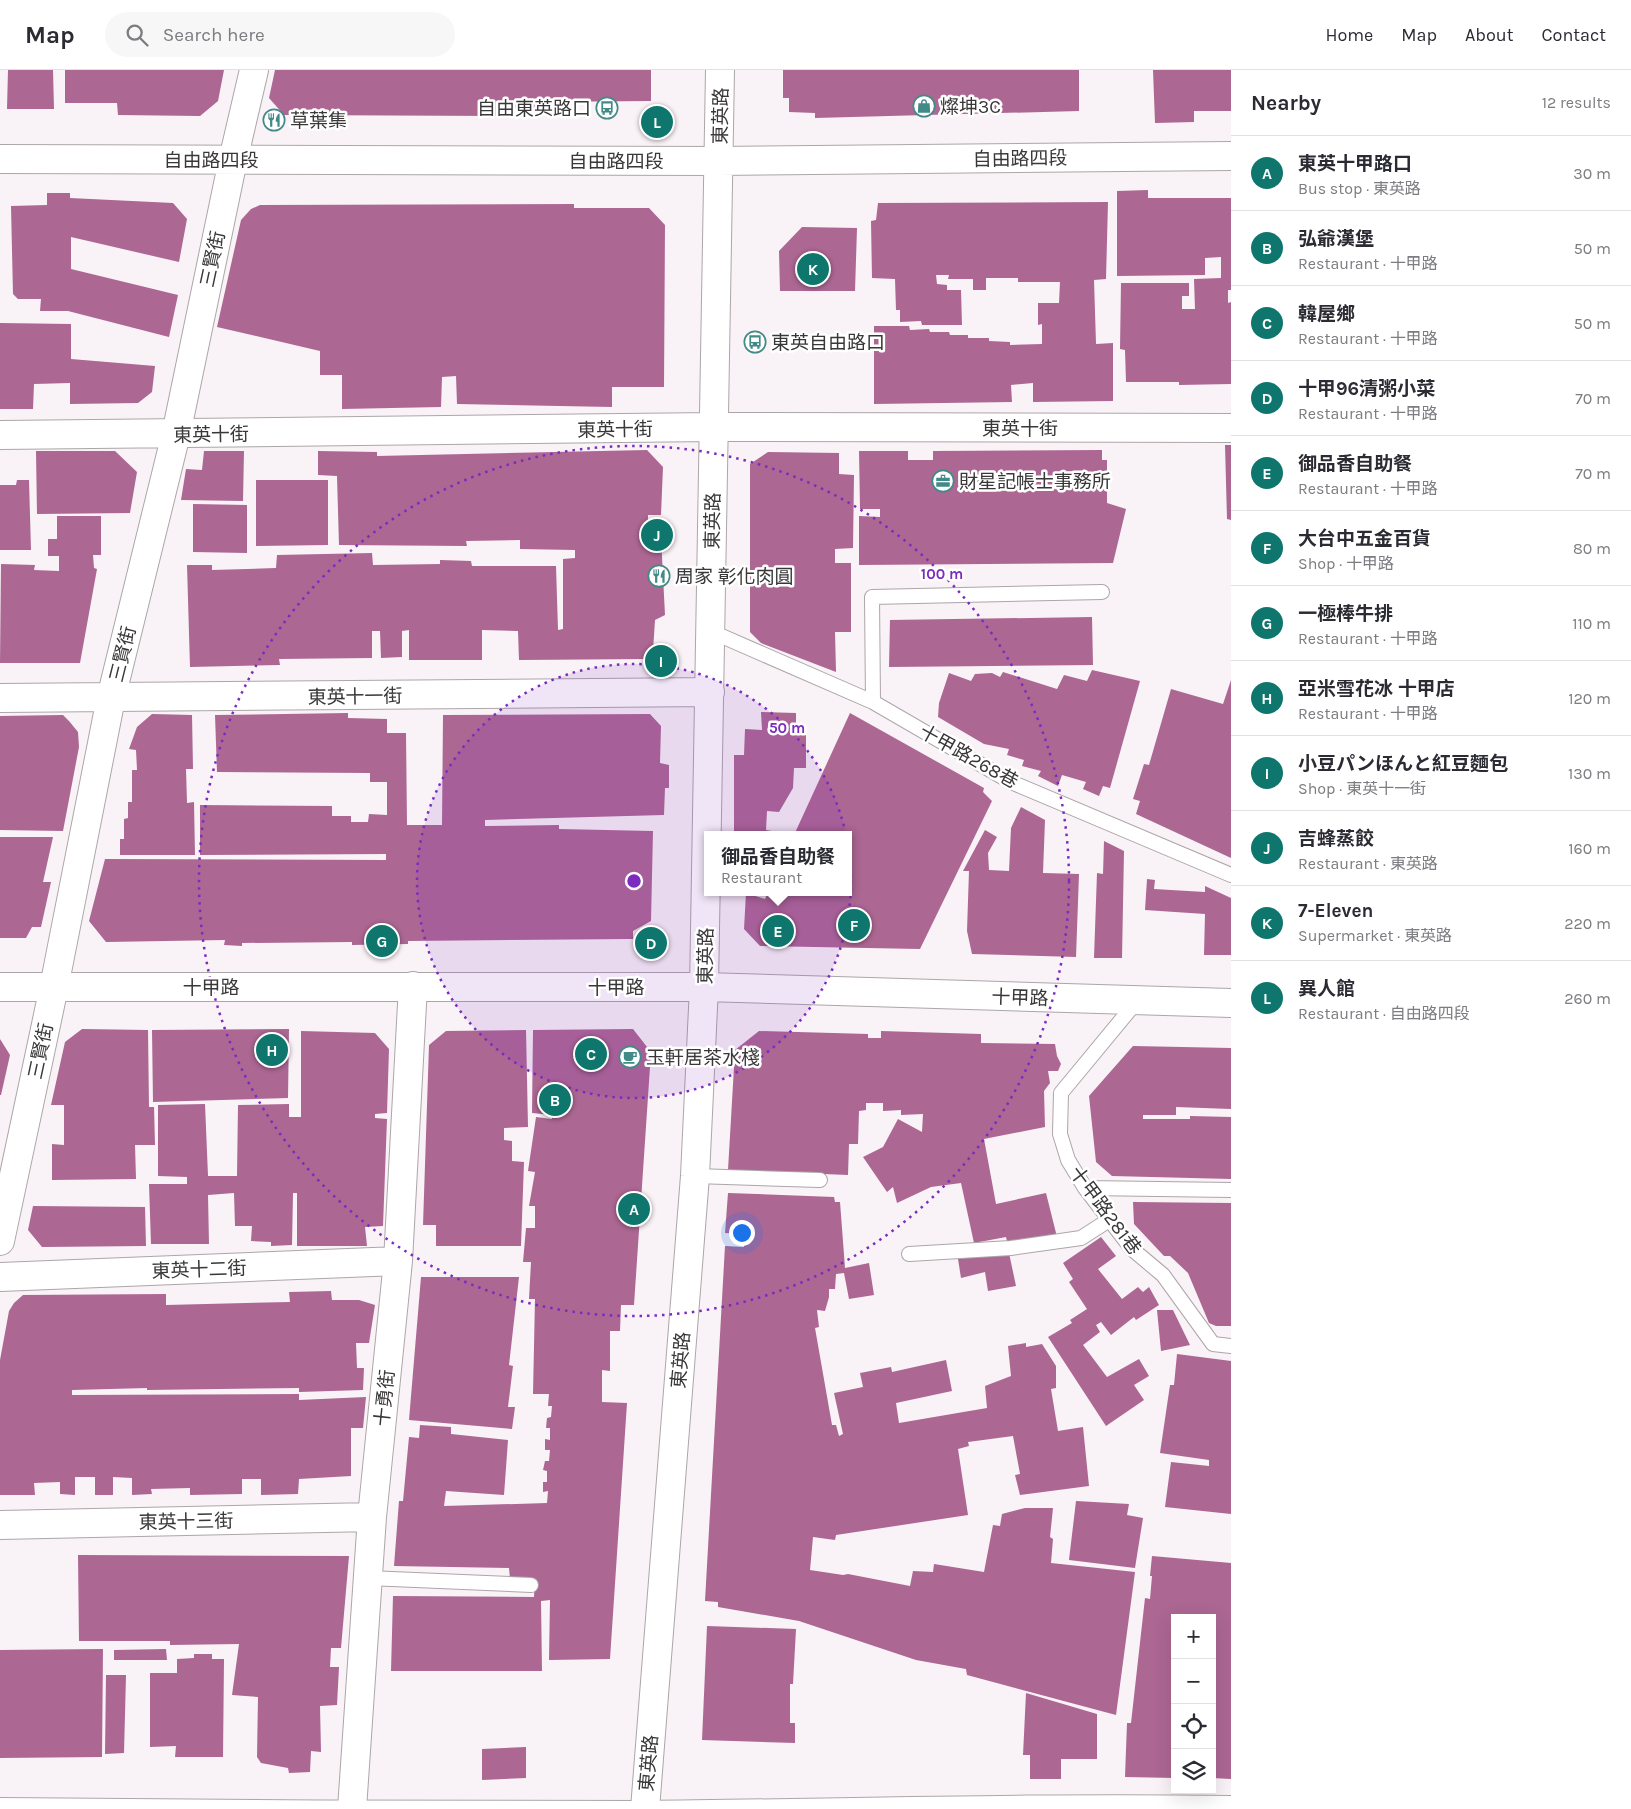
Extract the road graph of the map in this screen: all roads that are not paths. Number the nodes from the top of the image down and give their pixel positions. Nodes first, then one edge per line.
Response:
1 (254, 70) edge
2 (720, 70) edge
3 (1231, 156) edge
4 (0, 159) edge
5 (233, 160) junction
6 (719, 161) junction
7 (714, 427) junction
8 (1231, 428) edge
9 (176, 434) junction
10 (0, 435) edge
11 (1102, 592) dead end
12 (710, 632) junction
13 (710, 692) junction
14 (0, 698) edge
15 (111, 698) junction
16 (873, 702) junction
17 (707, 831) edge
18 (1231, 875) edge
19 (706, 896) edge
20 (413, 986) junction
21 (0, 987) edge
22 (54, 987) junction
23 (704, 987) junction
24 (1137, 1001) junction
25 (1231, 1003) edge
26 (694, 1176) junction
27 (820, 1180) dead end
28 (1085, 1188) junction
29 (1231, 1190) edge
30 (1109, 1220) junction
31 (0, 1240) edge
32 (909, 1254) dead end
33 (398, 1261) junction
34 (0, 1276) edge
35 (1231, 1346) edge
36 (372, 1517) junction
37 (0, 1525) edge
38 (368, 1578) junction
39 (531, 1585) dead end
40 (1231, 1803) edge
41 (0, 1805) edge
42 (1118, 1805) edge
43 (645, 1808) edge
44 (352, 1809) edge

1 - 5 street, 三賢街
2 - 6 street, 東英路
3 - 6 street, 自由路四段
4 - 5 street, 自由路四段
5 - 6 street, 自由路四段
5 - 9 street, 三賢街
6 - 7 street, 東英路
7 - 8 street, 東英十街
7 - 9 street, 東英十街
7 - 12 street, 東英路
9 - 10 street, 東英十街
9 - 15 street, 三賢街
11 - 16 lane
12 - 13 street, 東英路
12 - 16 lane, 十甲路268巷
13 - 15 street, 東英十一街
13 - 17 street, 東英路
14 - 15 street, 東英十一街
15 - 22 street, 三賢街
16 - 18 lane, 十甲路268巷
19 - 23 street, 東英路
20 - 22 street, 十甲路
20 - 23 street, 十甲路
20 - 33 street, 十勇街
21 - 22 street, 十甲路
22 - 31 street, 三賢街
23 - 24 street, 十甲路
23 - 26 street, 東英路
24 - 25 street, 十甲路
24 - 28 lane, 十甲路281巷
26 - 27 lane
26 - 43 street, 東英路
28 - 29 lane
28 - 30 lane, 十甲路281巷
30 - 32 lane
30 - 35 lane, 十甲路281巷
33 - 34 street, 東英十二街
33 - 36 street, 十勇街
36 - 37 street, 東英十三街
36 - 38 street, 十勇街
38 - 39 lane
38 - 44 street, 十勇街
40 - 42 lane
41 - 44 lane
42 - 43 lane
43 - 44 lane

